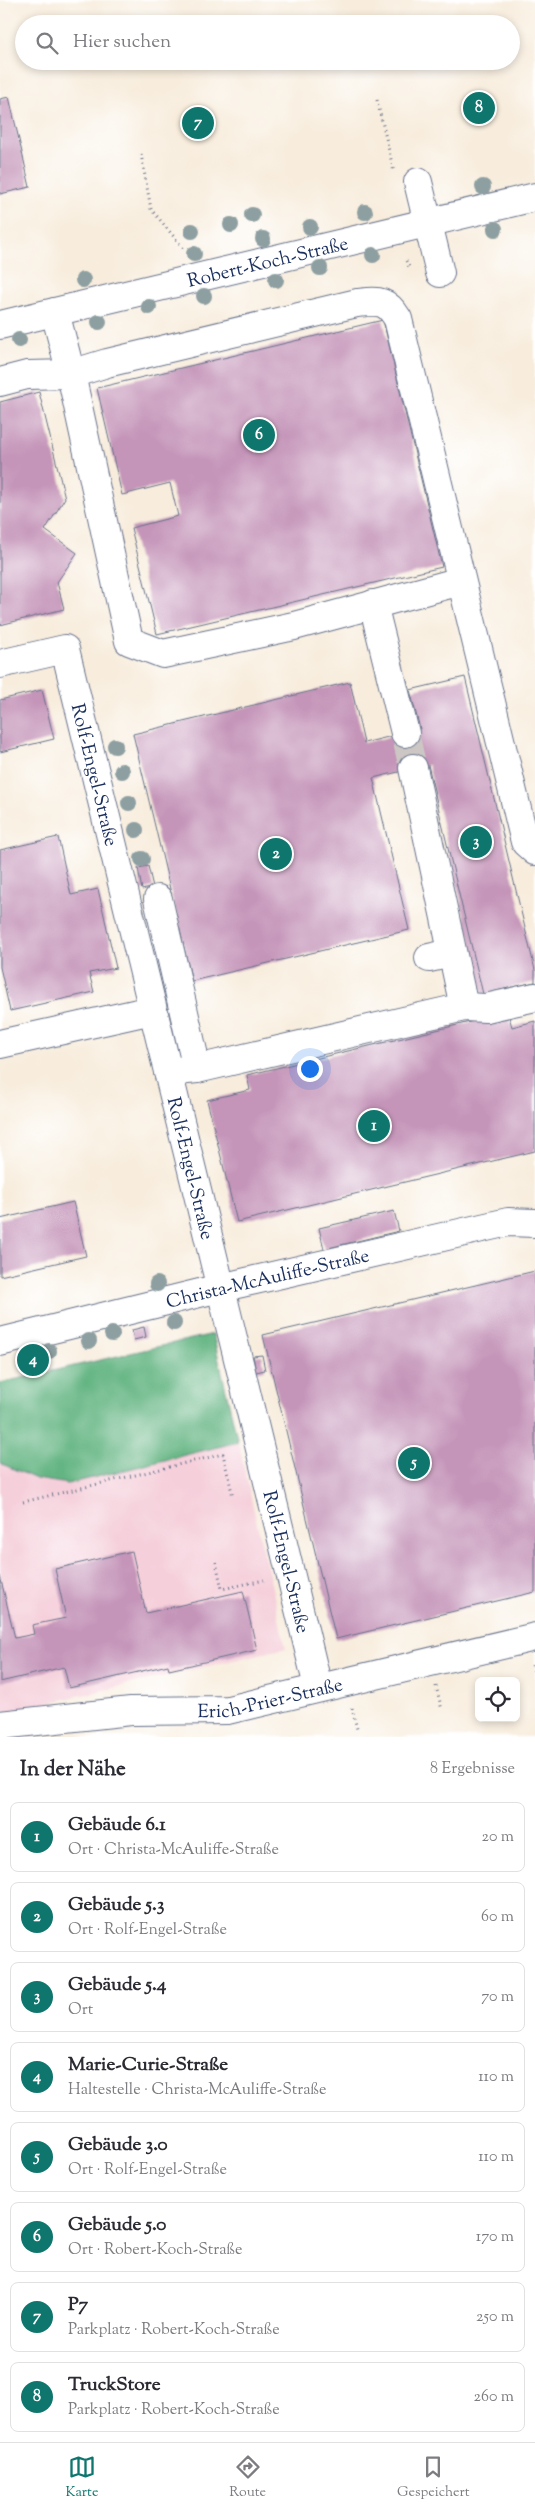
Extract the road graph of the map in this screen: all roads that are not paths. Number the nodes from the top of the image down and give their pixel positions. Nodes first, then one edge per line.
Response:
1 (407, 180) road end
2 (535, 197) edge
3 (428, 224) junction
4 (440, 273) dead end
5 (55, 312) junction
6 (0, 325) edge
7 (71, 374) junction
8 (0, 382) edge
9 (461, 581) junction
10 (373, 604) junction
11 (0, 664) edge
12 (405, 733) tunnel mouth
13 (413, 768) tunnel mouth
14 (535, 851) edge
15 (158, 899) dead end
16 (535, 997) edge
17 (464, 1008) junction
18 (152, 1010) junction
19 (0, 1044) edge
20 (197, 1069) junction
21 (168, 1072) junction
22 (535, 1223) edge
23 (220, 1288) junction
24 (0, 1342) edge
25 (535, 1637) edge
26 (318, 1687) junction
27 (0, 1725) edge

1 - 3 street
2 - 3 street, Robert-Koch-Straße
3 - 4 street
3 - 5 street, Robert-Koch-Straße
5 - 6 street, Robert-Koch-Straße
5 - 7 street
7 - 8 street
7 - 9 street
7 - 10 street
9 - 10 street
9 - 14 street
10 - 12 street
11 - 18 street, Rolf-Engel-Straße
13 - 17 street
15 - 20 street
16 - 17 street
17 - 20 street
18 - 19 street
18 - 21 street, Rolf-Engel-Straße
20 - 21 street
21 - 23 street, Rolf-Engel-Straße
22 - 23 street, Christa-McAuliffe-Straße
23 - 24 street, Christa-McAuliffe-Straße
23 - 26 street, Rolf-Engel-Straße
25 - 26 street, Erich-Prier-Straße
26 - 27 street, Erich-Prier-Straße

